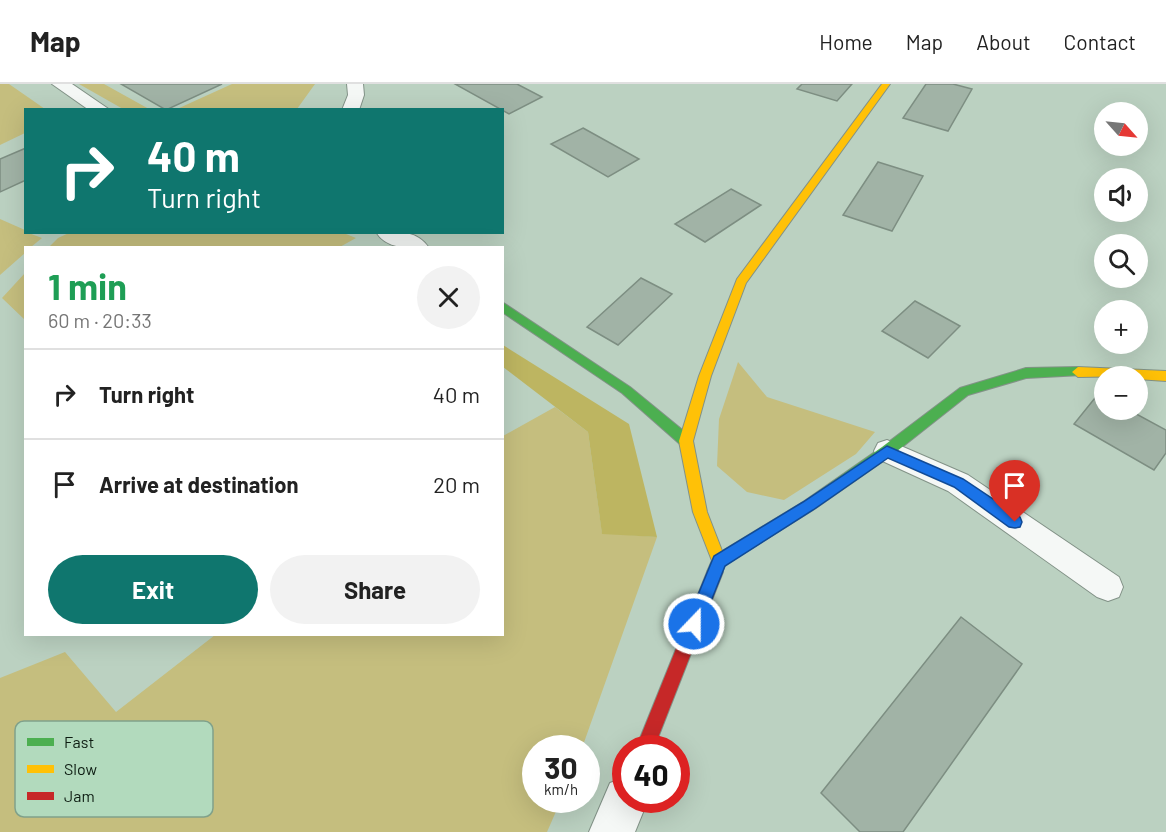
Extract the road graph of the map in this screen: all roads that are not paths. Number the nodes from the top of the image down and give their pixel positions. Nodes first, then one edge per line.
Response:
1 (60, 84) edge
2 (355, 84) edge
3 (886, 84) edge
4 (99, 108) edge
5 (351, 108) edge
6 (504, 307) edge
7 (1166, 376) edge
8 (686, 441) junction
9 (887, 451) junction
10 (719, 561) junction
11 (1108, 587) dead end
12 (650, 735) edge
13 (620, 813) edge
14 (612, 832) edge

1 - 4 lane
2 - 5 lane
3 - 8 street
6 - 8 street
7 - 9 street
8 - 10 street
9 - 10 street
9 - 11 lane
10 - 12 street
13 - 14 street

